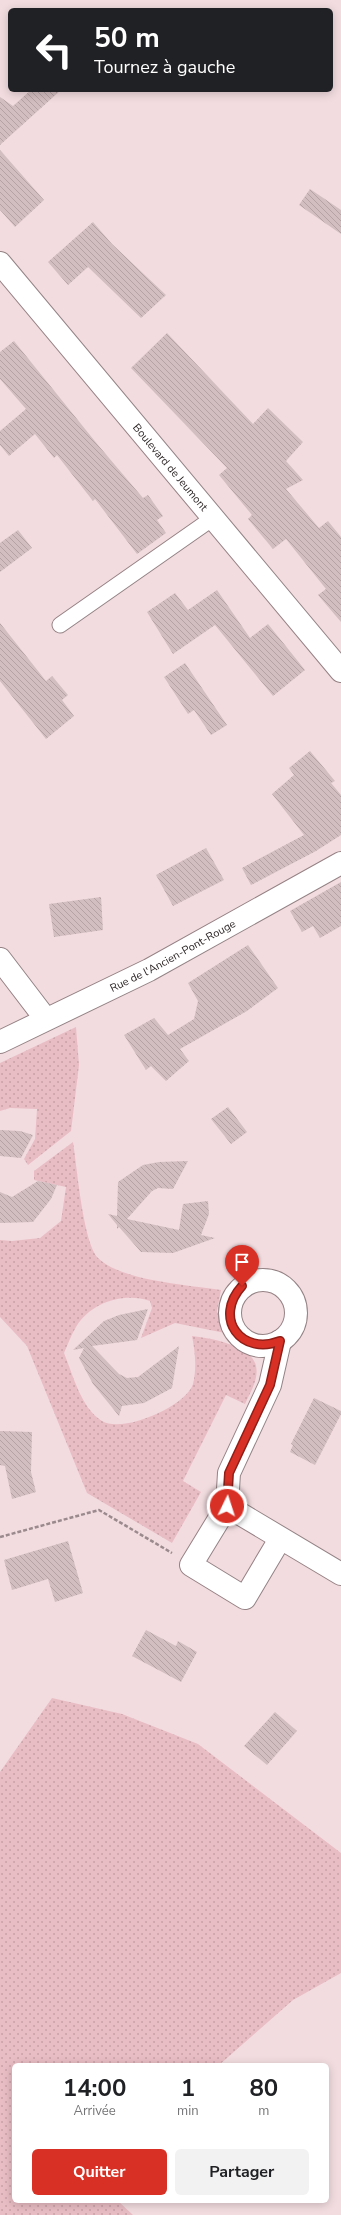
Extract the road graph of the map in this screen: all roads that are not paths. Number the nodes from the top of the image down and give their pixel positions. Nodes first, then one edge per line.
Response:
1 (0, 263) edge
2 (213, 518) junction
3 (60, 625) dead end
4 (341, 671) edge
5 (341, 863) edge
6 (0, 959) edge
7 (45, 1018) junction
8 (0, 1042) edge
9 (280, 1341) dead end
10 (227, 1506) junction
11 (280, 1539) junction
12 (341, 1574) edge

1 - 2 street, Boulevard de Jeumont
2 - 3 lane
2 - 4 street, Boulevard de Jeumont
5 - 7 street, Rue de l'Ancien-Pont-Rouge
6 - 7 street
7 - 8 street, Rue de l'Ancien-Pont-Rouge
9 - 10 street
10 - 11 street
10 - 11 street
11 - 12 street

